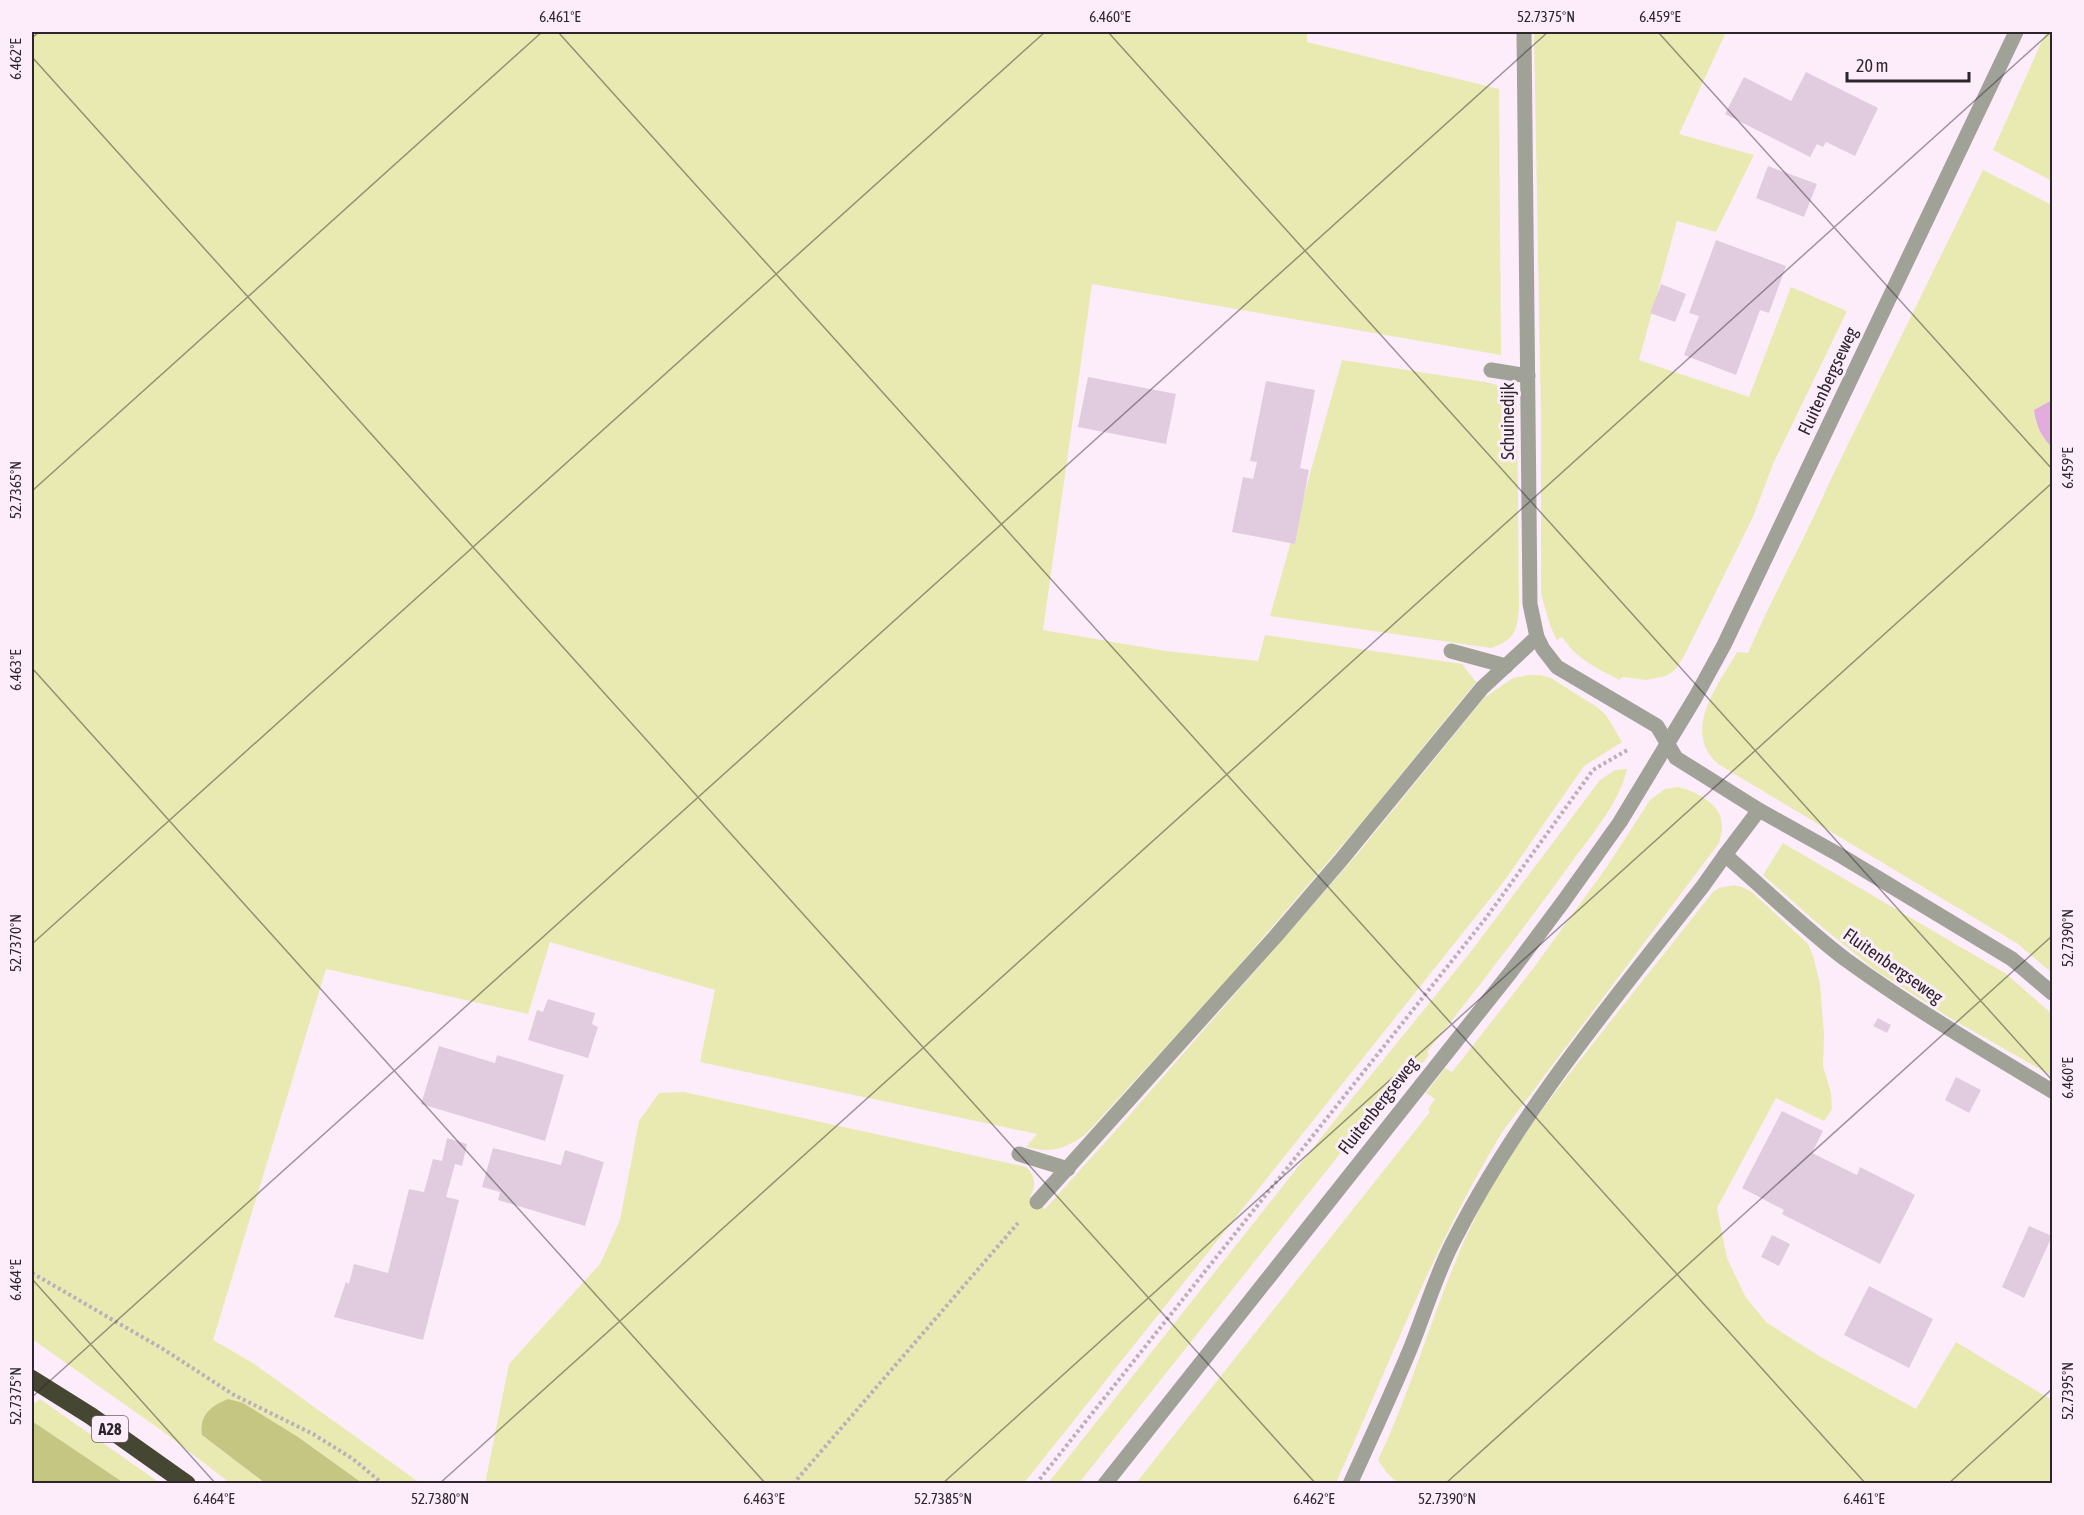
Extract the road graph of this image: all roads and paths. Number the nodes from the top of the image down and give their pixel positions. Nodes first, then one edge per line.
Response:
1 (1524, 32) edge
2 (2016, 32) edge
3 (1491, 370) dead end
4 (1527, 376) junction
5 (1537, 637) junction
6 (1451, 651) dead end
7 (1506, 666) junction
8 (1668, 744) junction
9 (1593, 770) dead end
10 (1759, 810) junction
11 (1725, 855) junction
12 (2052, 993) edge
13 (2052, 1091) edge
14 (1019, 1154) dead end
15 (1068, 1169) junction
16 (1037, 1202) joint
17 (32, 1273) edge
18 (32, 1379) edge
19 (187, 1484) edge
20 (383, 1484) edge
21 (793, 1484) edge
22 (1036, 1484) edge
23 (1105, 1484) edge
24 (1350, 1484) edge

1 - 4 street, Schuinedijk
2 - 8 street, Fluitenbergseweg
3 - 4 street
4 - 5 street, Schuinedijk
5 - 7 street
5 - 8 street, Schuinedijk
6 - 7 street
7 - 15 street
8 - 10 street
8 - 23 street, Fluitenbergseweg
9 - 22 path, Fluitenbergseweg
10 - 11 street
10 - 12 street
11 - 13 street, Fluitenbergseweg
11 - 24 street
14 - 15 street
15 - 16 street
16 - 21 path
17 - 20 path
18 - 19 highway, A28

